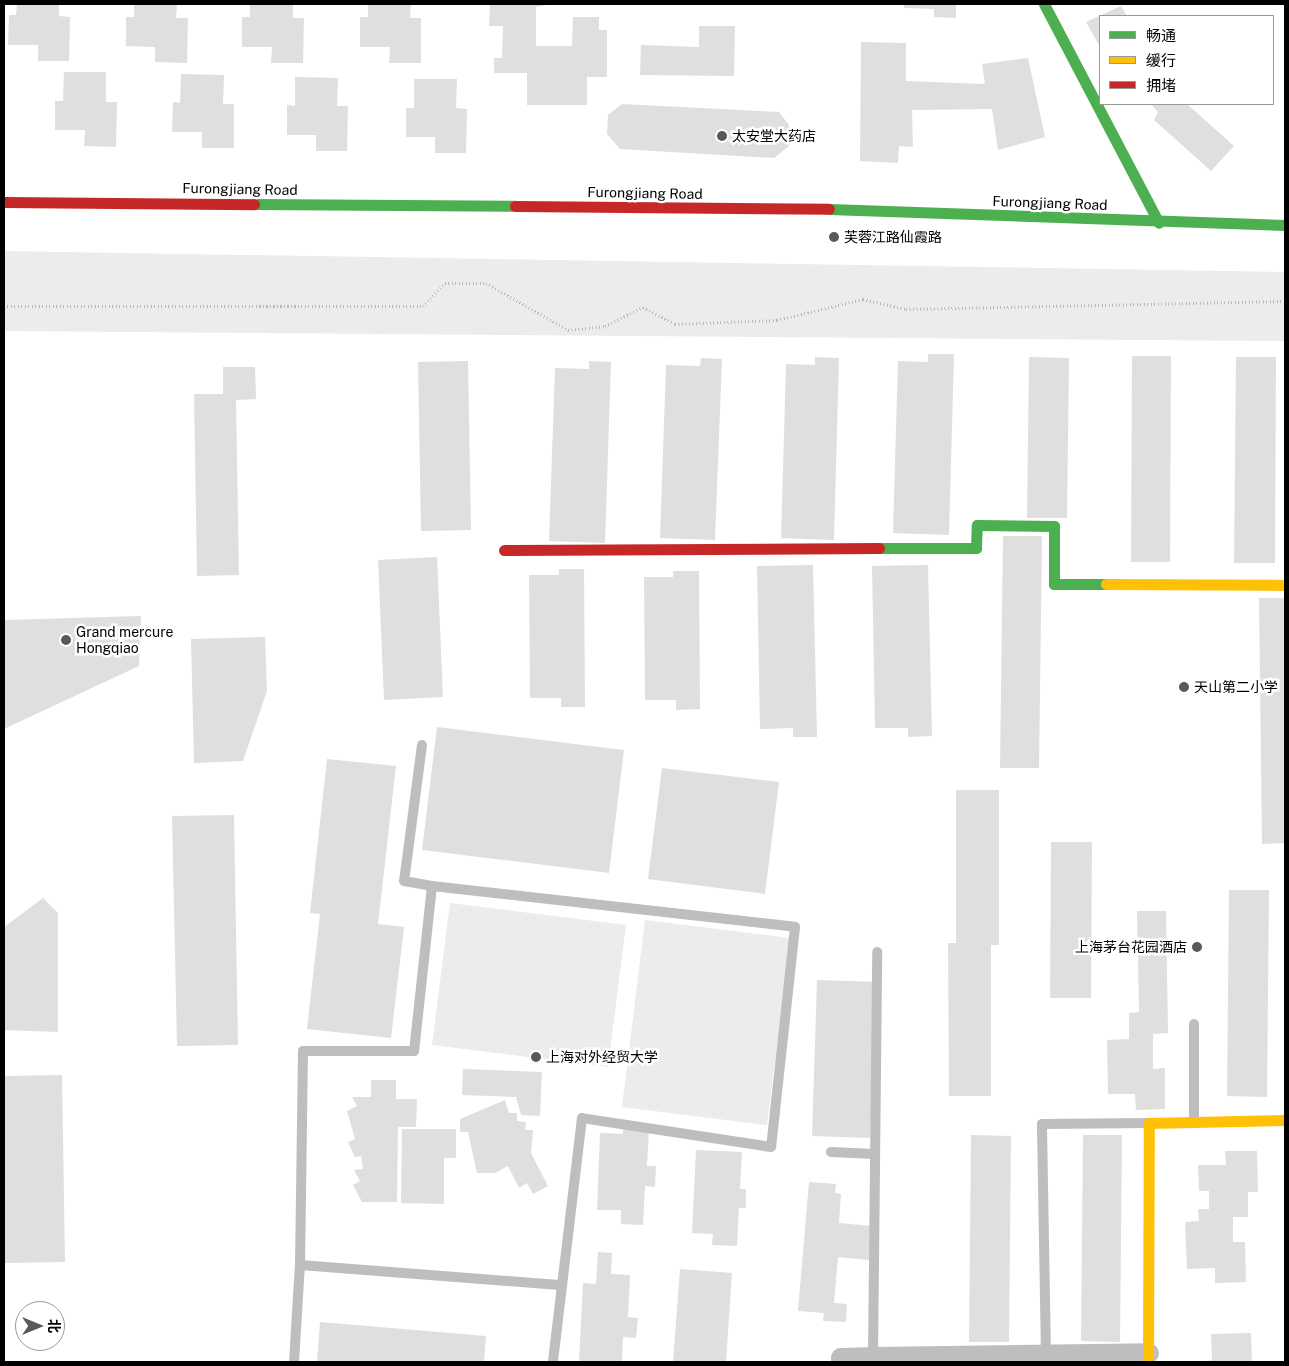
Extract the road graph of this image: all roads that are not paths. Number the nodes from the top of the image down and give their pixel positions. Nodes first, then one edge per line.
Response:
1 (1044, 4) edge
2 (4, 202) edge
3 (1159, 223) junction
4 (1285, 225) edge
5 (504, 550) dead end
6 (1285, 585) edge
7 (422, 745) dead end
8 (432, 886) junction
9 (877, 952) dead end
10 (1194, 1024) dead end
11 (1285, 1120) edge
12 (1194, 1122) junction
13 (1148, 1123) junction
14 (832, 1152) dead end
15 (875, 1154) junction
16 (300, 1265) junction
17 (562, 1285) junction
18 (873, 1357) junction
19 (1046, 1358) edge
20 (1148, 1358) edge
21 (946, 1359) edge
22 (294, 1362) edge
23 (553, 1362) edge
24 (841, 1362) edge

1 - 3 street
2 - 3 street, Furongjiang Road
3 - 4 street, Furongjiang Road
5 - 6 street
7 - 8 lane
8 - 16 lane
8 - 17 lane
9 - 15 lane
10 - 12 lane
11 - 12 street
12 - 13 street
13 - 19 lane
13 - 20 street
14 - 15 lane
15 - 18 lane
16 - 17 lane
16 - 22 lane
17 - 23 lane
18 - 21 street
18 - 24 street
19 - 20 street
19 - 21 street

